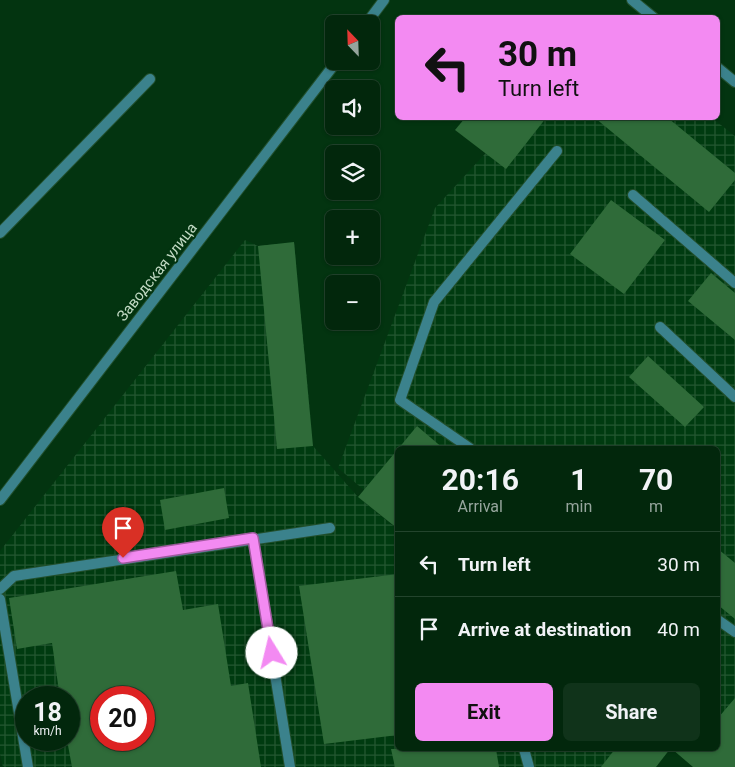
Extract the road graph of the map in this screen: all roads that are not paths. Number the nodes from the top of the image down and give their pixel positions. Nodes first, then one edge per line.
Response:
1 (384, 0) edge
2 (632, 0) edge
3 (373, 15) edge
4 (650, 15) edge
5 (330, 70) edge
6 (720, 70) edge
7 (150, 80) dead end
8 (735, 82) edge
9 (557, 151) dead end
10 (633, 195) dead end
11 (0, 233) edge
12 (735, 283) edge
13 (660, 327) dead end
14 (735, 397) edge
15 (466, 446) edge
16 (0, 500) edge
17 (330, 528) dead end
18 (253, 538) junction
19 (0, 589) edge
20 (0, 599) edge
21 (720, 621) edge
22 (735, 632) edge
23 (524, 751) edge
24 (28, 767) edge
25 (290, 767) edge
26 (528, 767) edge

1 - 3 street
2 - 4 street
5 - 16 street, Заводская улица
6 - 8 street
7 - 11 street
9 - 15 street
10 - 12 street
13 - 14 street
17 - 18 street
18 - 19 street
18 - 25 street
20 - 24 street
21 - 22 street
23 - 26 street

